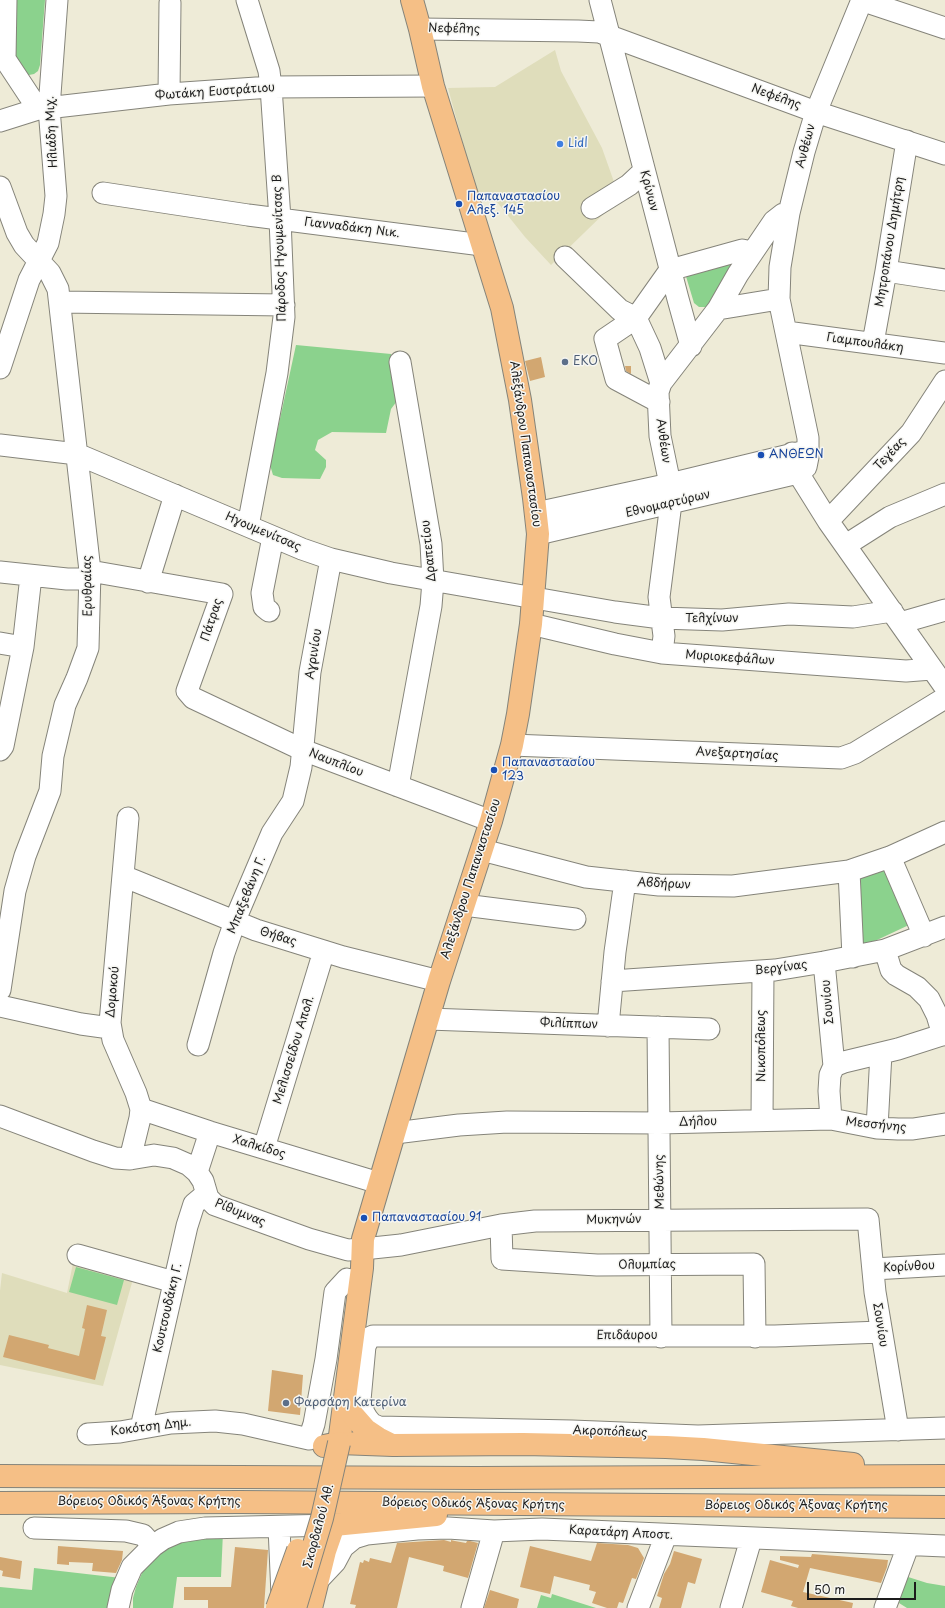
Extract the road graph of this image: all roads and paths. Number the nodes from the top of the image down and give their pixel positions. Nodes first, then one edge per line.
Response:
1 (6, 0) edge
2 (57, 0) edge
3 (247, 0) edge
4 (412, 0) edge
5 (600, 0) edge
6 (862, 0) edge
7 (170, 3) dead end
8 (945, 28) edge
9 (420, 29) junction
10 (608, 35) junction
11 (3, 60) edge
12 (433, 86) junction
13 (271, 87) junction
14 (169, 94) junction
15 (43, 108) junction
16 (816, 112) junction
17 (0, 122) edge
18 (907, 141) junction
19 (945, 154) edge
20 (644, 171) junction
21 (0, 187) edge
22 (103, 194) dead end
23 (592, 208) dead end
24 (789, 213) junction
25 (280, 219) junction
26 (482, 245) junction
27 (752, 252) junction
28 (565, 257) dead end
29 (39, 261) junction
30 (670, 270) junction
31 (886, 271) junction
32 (945, 280) edge
33 (779, 299) junction
34 (60, 302) junction
35 (284, 306) junction
36 (718, 309) junction
37 (636, 318) junction
38 (786, 332) junction
39 (872, 344) junction
40 (691, 346) junction
41 (945, 353) edge
42 (400, 362) dead end
43 (0, 367) edge
44 (945, 381) edge
45 (660, 392) junction
46 (0, 445) edge
47 (77, 454) junction
48 (800, 462) junction
49 (671, 494) junction
50 (945, 494) edge
51 (175, 495) junction
52 (828, 521) junction
53 (537, 523) junction
54 (248, 526) junction
55 (273, 537) junction
56 (846, 545) junction
57 (330, 559) junction
58 (0, 572) edge
59 (90, 575) junction
60 (31, 576) junction
61 (433, 581) junction
62 (148, 582) junction
63 (533, 598) junction
64 (945, 610) edge
65 (269, 611) dead end
66 (896, 617) junction
67 (662, 618) junction
68 (531, 624) junction
69 (0, 643) edge
70 (23, 647) junction
71 (662, 653) junction
72 (932, 668) junction
73 (945, 687) edge
74 (187, 691) joint
75 (945, 698) edge
76 (512, 745) junction
77 (0, 750) edge
78 (303, 750) junction
79 (398, 786) junction
80 (128, 818) dead end
81 (491, 821) junction
82 (945, 832) edge
83 (482, 850) junction
84 (890, 857) junction
85 (848, 872) junction
86 (124, 876) junction
87 (625, 881) junction
88 (8, 890) edge
89 (464, 905) junction
90 (575, 919) dead end
91 (235, 922) junction
92 (945, 927) edge
93 (924, 936) junction
94 (885, 950) junction
95 (324, 951) junction
96 (853, 957) junction
97 (824, 962) junction
98 (763, 971) junction
99 (439, 981) junction
100 (612, 981) junction
101 (0, 990) edge
102 (0, 1006) edge
103 (428, 1019) junction
104 (608, 1026) junction
105 (658, 1027) junction
106 (110, 1028) junction
107 (709, 1029) dead end
108 (944, 1035) edge
109 (198, 1044) dead end
110 (880, 1053) junction
111 (834, 1066) junction
112 (141, 1109) junction
113 (0, 1116) edge
114 (831, 1119) junction
115 (762, 1120) junction
116 (659, 1122) junction
117 (945, 1124) edge
118 (877, 1128) junction
119 (210, 1132) junction
120 (395, 1133) junction
121 (264, 1148) junction
122 (130, 1159) junction
123 (197, 1172) junction
124 (379, 1183) junction
125 (206, 1194) junction
126 (868, 1219) joint
127 (660, 1220) junction
128 (501, 1225) junction
129 (360, 1246) junction
130 (78, 1255) dead end
131 (661, 1264) junction
132 (945, 1265) edge
133 (873, 1269) junction
134 (347, 1279) junction
135 (174, 1282) junction
136 (349, 1318) junction
137 (881, 1332) junction
138 (373, 1336) joint
139 (661, 1336) junction
140 (755, 1337) junction
141 (346, 1400) junction
142 (141, 1428) junction
143 (945, 1428) edge
144 (898, 1430) junction
145 (88, 1434) dead end
146 (324, 1443) junction
147 (393, 1445) junction
148 (3, 1476) edge
149 (944, 1476) edge
150 (3, 1503) edge
151 (474, 1504) junction
152 (945, 1507) edge
153 (334, 1525) junction
154 (279, 1527) junction
155 (34, 1528) dead end
156 (494, 1531) junction
157 (666, 1534) junction
158 (751, 1539) junction
159 (153, 1546) junction
160 (908, 1546) junction
161 (945, 1546) edge
162 (318, 1580) junction
163 (118, 1608) edge
164 (277, 1608) edge
165 (282, 1608) edge
166 (295, 1608) edge
167 (311, 1608) edge
168 (472, 1608) edge
169 (638, 1608) edge
170 (733, 1608) edge
171 (885, 1608) edge

1 - 11 street
2 - 15 street, Ηλιάδη Μιχ.
3 - 13 street, Πάροδος Ηγουμενίτσας Β
4 - 9 main road, Αλεξάνδρου Παπαναστασίου
5 - 10 street
6 - 8 street
6 - 16 street, Ανθέων
7 - 14 street
9 - 10 street, Νεφέλης
9 - 12 main road, Αλεξάνδρου Παπαναστασίου
10 - 16 street, Νεφέλης
10 - 20 street, Κρίνων
11 - 15 street
12 - 13 street, Φωτάκη Ευστράτιου
12 - 26 main road, Αλεξάνδρου Παπαναστασίου
13 - 14 street, Φωτάκη Ευστράτιου
13 - 25 street, Πάροδος Ηγουμενίτσας Β
14 - 15 street, Φωτάκη Ευστράτιου
15 - 17 street, Φωτάκη Ευστράτιου
15 - 29 street, Ηλιάδη Μιχ.
16 - 18 street, Νεφέλης
16 - 24 street, Ανθέων
18 - 19 street, Νεφέλης
18 - 31 street, Μητροπάνου Δημήτρη
20 - 23 street
20 - 30 street, Κρίνων
21 - 29 street, Ερυθραίας
22 - 25 street, Γιανναδάκη Νικ.
24 - 27 street
24 - 33 street, Ανθέων
25 - 26 street, Γιανναδάκη Νικ.
25 - 35 street, Πάροδος Ηγουμενίτσας Β
26 - 53 main road, Αλεξάνδρου Παπαναστασίου
27 - 30 street
27 - 36 street
28 - 37 street
29 - 34 street, Ερυθραίας
29 - 43 street, Ηλιάδη Μιχ.
30 - 37 street
30 - 40 street, Κρίνων
31 - 32 street
31 - 39 street, Μητροπάνου Δημήτρη
33 - 36 street
33 - 38 street, Ανθέων
34 - 35 street
34 - 47 street, Ερυθραίας
35 - 54 street, Πάροδος Ηγουμενίτσας Β
36 - 40 street
37 - 45 street
37 - 45 street
38 - 39 street, Γιαμπουλάκη
38 - 48 street, Ανθέων
39 - 41 street, Γιαμπουλάκη
40 - 45 street
42 - 61 street, Δραπετίου
44 - 52 street, Τεγέας
45 - 49 street, Ανθέων
46 - 47 street, Ηγουμενίτσας
47 - 51 street, Ηγουμενίτσας
47 - 59 street, Ερυθραίας
48 - 49 street, Εθνομαρτύρων
48 - 52 street
49 - 53 street, Εθνομαρτύρων
49 - 67 street, Ανθέων
50 - 56 street
51 - 54 street, Ηγουμενίτσας
51 - 62 street
52 - 56 street
53 - 63 main road, Αλεξάνδρου Παπαναστασίου
54 - 55 street, Ηγουμενίτσας
55 - 57 street, Ηγουμενίτσας
55 - 65 street
56 - 66 street
57 - 61 street, Ηγουμενίτσας
57 - 78 street, Αγρινίου
58 - 60 street, Πάτρας
59 - 60 street, Πάτρας
59 - 62 street, Πάτρας
59 - 88 street, Ερυθραίας
60 - 70 street
61 - 63 street, Ηγουμενίτσας
61 - 79 street, Δραπετίου
62 - 74 street, Πάτρας
63 - 67 street, Τελχίνων
63 - 68 main road, Αλεξάνδρου Παπαναστασίου
64 - 66 street, Τελχίνων
66 - 67 street, Τελχίνων
66 - 72 street
67 - 71 street, Ανθέων
68 - 71 street, Μυριοκεφάλων
68 - 76 main road, Αλεξάνδρου Παπαναστασίου
69 - 70 street
70 - 77 street
71 - 72 street, Μυριοκεφάλων
72 - 73 street
74 - 78 street, Ναυπλίου
75 - 76 street, Ανεξαρτησίας
76 - 81 main road, Αλεξάνδρου Παπαναστασίου
78 - 79 street, Ναυπλίου
78 - 91 street, Μπαξεβάνη Γ.
79 - 81 street, Ναυπλίου
80 - 86 street, Δομοκού
81 - 83 main road, Αλεξάνδρου Παπαναστασίου
82 - 84 street
83 - 87 street, Αβδήρων
83 - 89 main road, Αλεξάνδρου Παπαναστασίου
84 - 85 street, Αβδήρων
84 - 93 street
85 - 87 street, Αβδήρων
85 - 96 street
86 - 91 street, Θήβας
86 - 106 street, Δομοκού
87 - 100 street
88 - 101 street, Ερυθραίας
89 - 90 street
89 - 99 main road, Αλεξάνδρου Παπαναστασίου
91 - 95 street, Θήβας
91 - 109 street, Μπαξεβάνη Γ.
92 - 93 street, Βεργίνας
93 - 94 street, Βεργίνας
94 - 96 street, Βεργίνας
94 - 108 street
95 - 99 street, Θήβας
95 - 121 street, Μελισσείδου Απολ.
96 - 97 street, Βεργίνας
97 - 98 street, Βεργίνας
97 - 111 street, Σουνίου
98 - 100 street, Βεργίνας
98 - 115 street, Νικοπόλεως
99 - 103 main road, Αλεξάνδρου Παπαναστασίου
100 - 104 street
102 - 106 street
103 - 104 street, Φιλίππων
103 - 120 main road, Αλεξάνδρου Παπαναστασίου
104 - 105 street, Φιλίππων
105 - 107 street, Φιλίππων
105 - 116 street, Μεθώνης
106 - 112 street, Δομοκού
108 - 110 street
110 - 111 street
110 - 118 street
111 - 114 street
112 - 119 street, Χαλκίδος
112 - 122 street, Δομοκού
113 - 122 street
114 - 115 street, Δήλου
114 - 118 street, Μεσσήνης
115 - 116 street, Δήλου
116 - 120 street, Δήλου
116 - 127 street, Μεθώνης
117 - 118 street, Μεσσήνης
119 - 121 street, Χαλκίδος
119 - 123 street
120 - 124 main road, Αλεξάνδρου Παπαναστασίου
121 - 124 street, Χαλκίδος
122 - 123 street
123 - 125 street, Ρίθυμνας
124 - 129 main road, Αλεξάνδρου Παπαναστασίου
125 - 129 street, Ρίθυμνας
125 - 135 street, Κουτσουδάκη Γ.
126 - 127 street, Μυκηνών
126 - 133 street, Σουνίου
127 - 128 street, Μυκηνών
127 - 131 street, Μεθώνης
128 - 129 street, Μυκηνών
128 - 131 street, Ολυμπίας
129 - 134 main road, Αλεξάνδρου Παπαναστασίου
129 - 136 main road, Αλεξάνδρου Παπαναστασίου
130 - 135 street
131 - 139 street, Μεθώνης
131 - 140 street, Ολυμπίας
132 - 133 street, Κορίνθου
133 - 137 street, Σουνίου
134 - 136 main road, Αλεξάνδρου Παπαναστασίου
134 - 146 street, Αλεξάνδρου Παπαναστασίου
135 - 142 street, Κουτσουδάκη Γ.
136 - 141 main road, Αλεξάνδρου Παπαναστασίου
136 - 146 main road, Αλεξάνδρου Παπαναστασίου
137 - 140 street, Επιδάυρου
137 - 144 street, Σουνίου
138 - 139 street, Επιδάυρου
138 - 144 street, Ακροπόλεως
139 - 140 street, Επιδάυρου
141 - 146 main road, Αλεξάνδρου Παπαναστασίου
141 - 147 main road
142 - 145 street, Κοκότση Δημ.
142 - 146 street, Κοκότση Δημ.
143 - 144 street, Ακροπόλεως
146 - 147 main road
146 - 164 main road, Σκορδαλού Αθ., bridge
146 - 166 main road, Σκορδαλού Αθ., bridge
147 - 149 main road
148 - 149 main road, Βόρειος Οδικός Άξονας Κρήτης
150 - 151 main road, Βόρειος Οδικός Άξονας Κρήτης
151 - 152 main road, Βόρειος Οδικός Άξονας Κρήτης
151 - 153 main road
153 - 154 street
153 - 162 main road
154 - 159 street
154 - 165 street
155 - 159 street
156 - 157 street, Καρατάρη Αποστ.
156 - 162 street, Καρατάρη Αποστ.
156 - 168 street
157 - 158 street, Καρατάρη Αποστ.
157 - 169 street
158 - 160 street, Καρατάρη Αποστ.
158 - 170 street
159 - 163 street
160 - 161 street, Καρατάρη Αποστ.
160 - 171 street
162 - 167 main road

